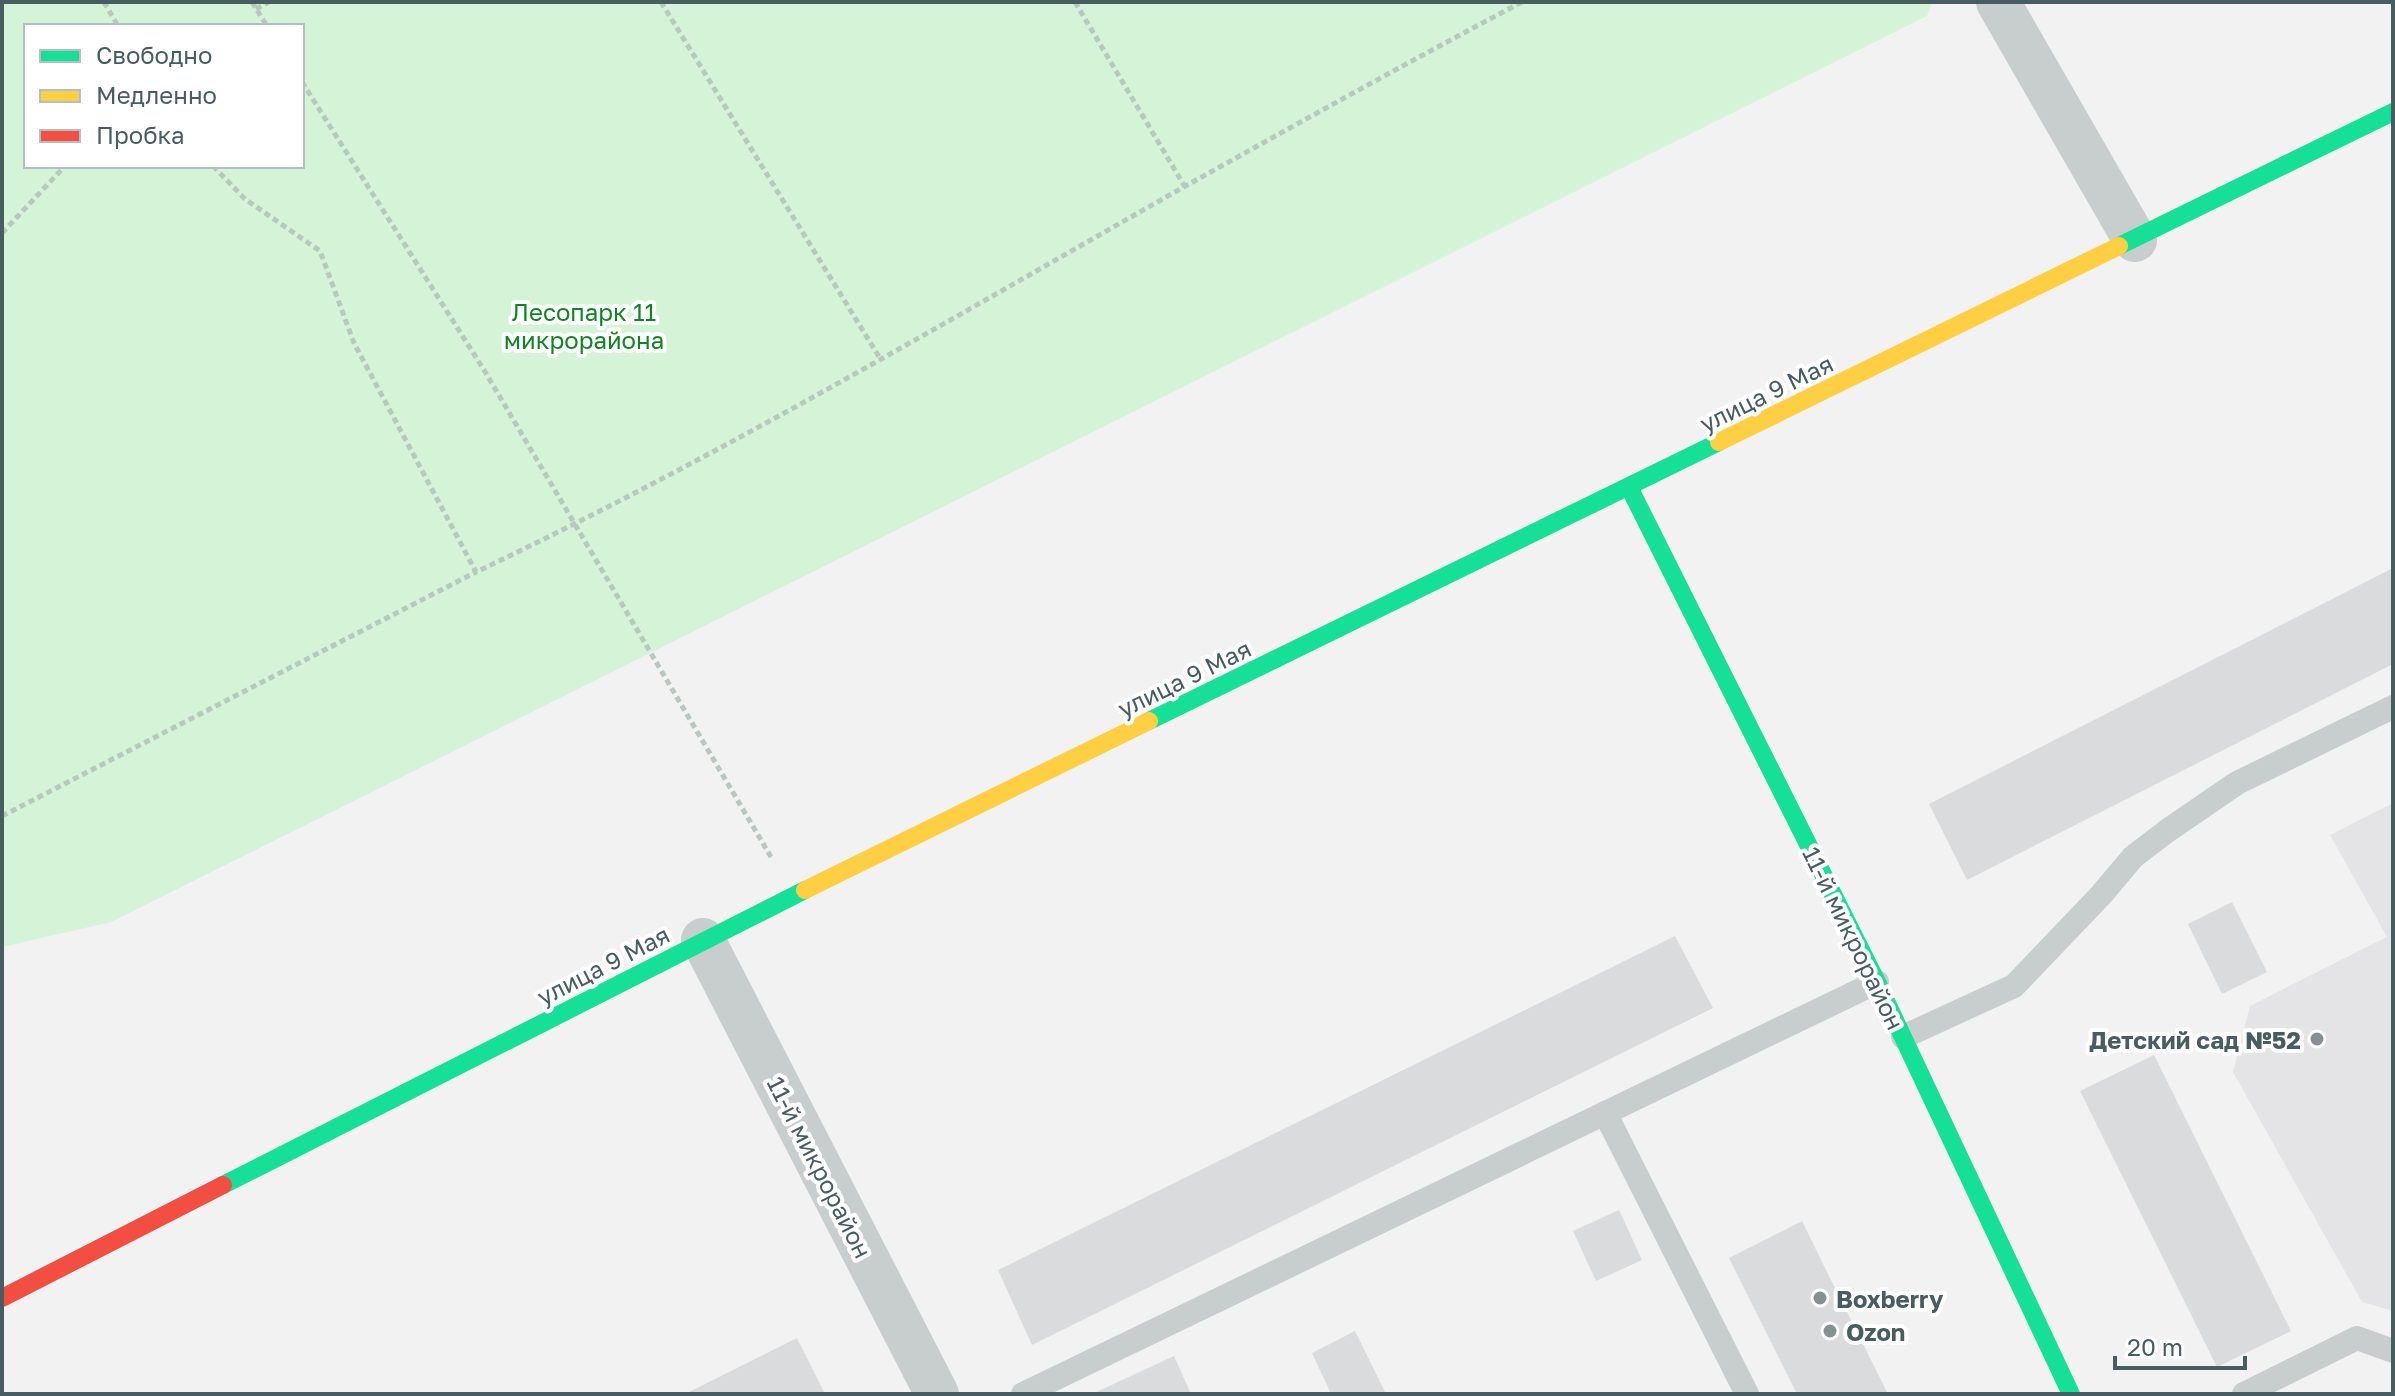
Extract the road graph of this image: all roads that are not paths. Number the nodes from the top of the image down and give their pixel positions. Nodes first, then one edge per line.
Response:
1 (1998, 2) edge
2 (2393, 112) edge
3 (2135, 240) junction
4 (1629, 487) junction
5 (2393, 707) edge
6 (703, 940) junction
7 (1877, 982) junction
8 (1903, 1037) junction
9 (1605, 1113) junction
10 (2, 1298) edge
11 (2393, 1351) edge
12 (937, 1394) edge
13 (1023, 1394) edge
14 (1747, 1394) edge
15 (2071, 1394) edge
16 (2244, 1394) edge

1 - 3 street
2 - 3 main road, улица 9 Мая
3 - 4 main road, улица 9 Мая
4 - 6 main road, улица 9 Мая
4 - 7 main road, 11-й микрорайон
5 - 8 lane
6 - 10 main road, улица 9 Мая
6 - 12 street, 11-й микрорайон
7 - 8 main road, 11-й микрорайон
7 - 9 lane
8 - 15 main road, 11-й микрорайон
9 - 13 lane
9 - 14 lane
11 - 16 lane

